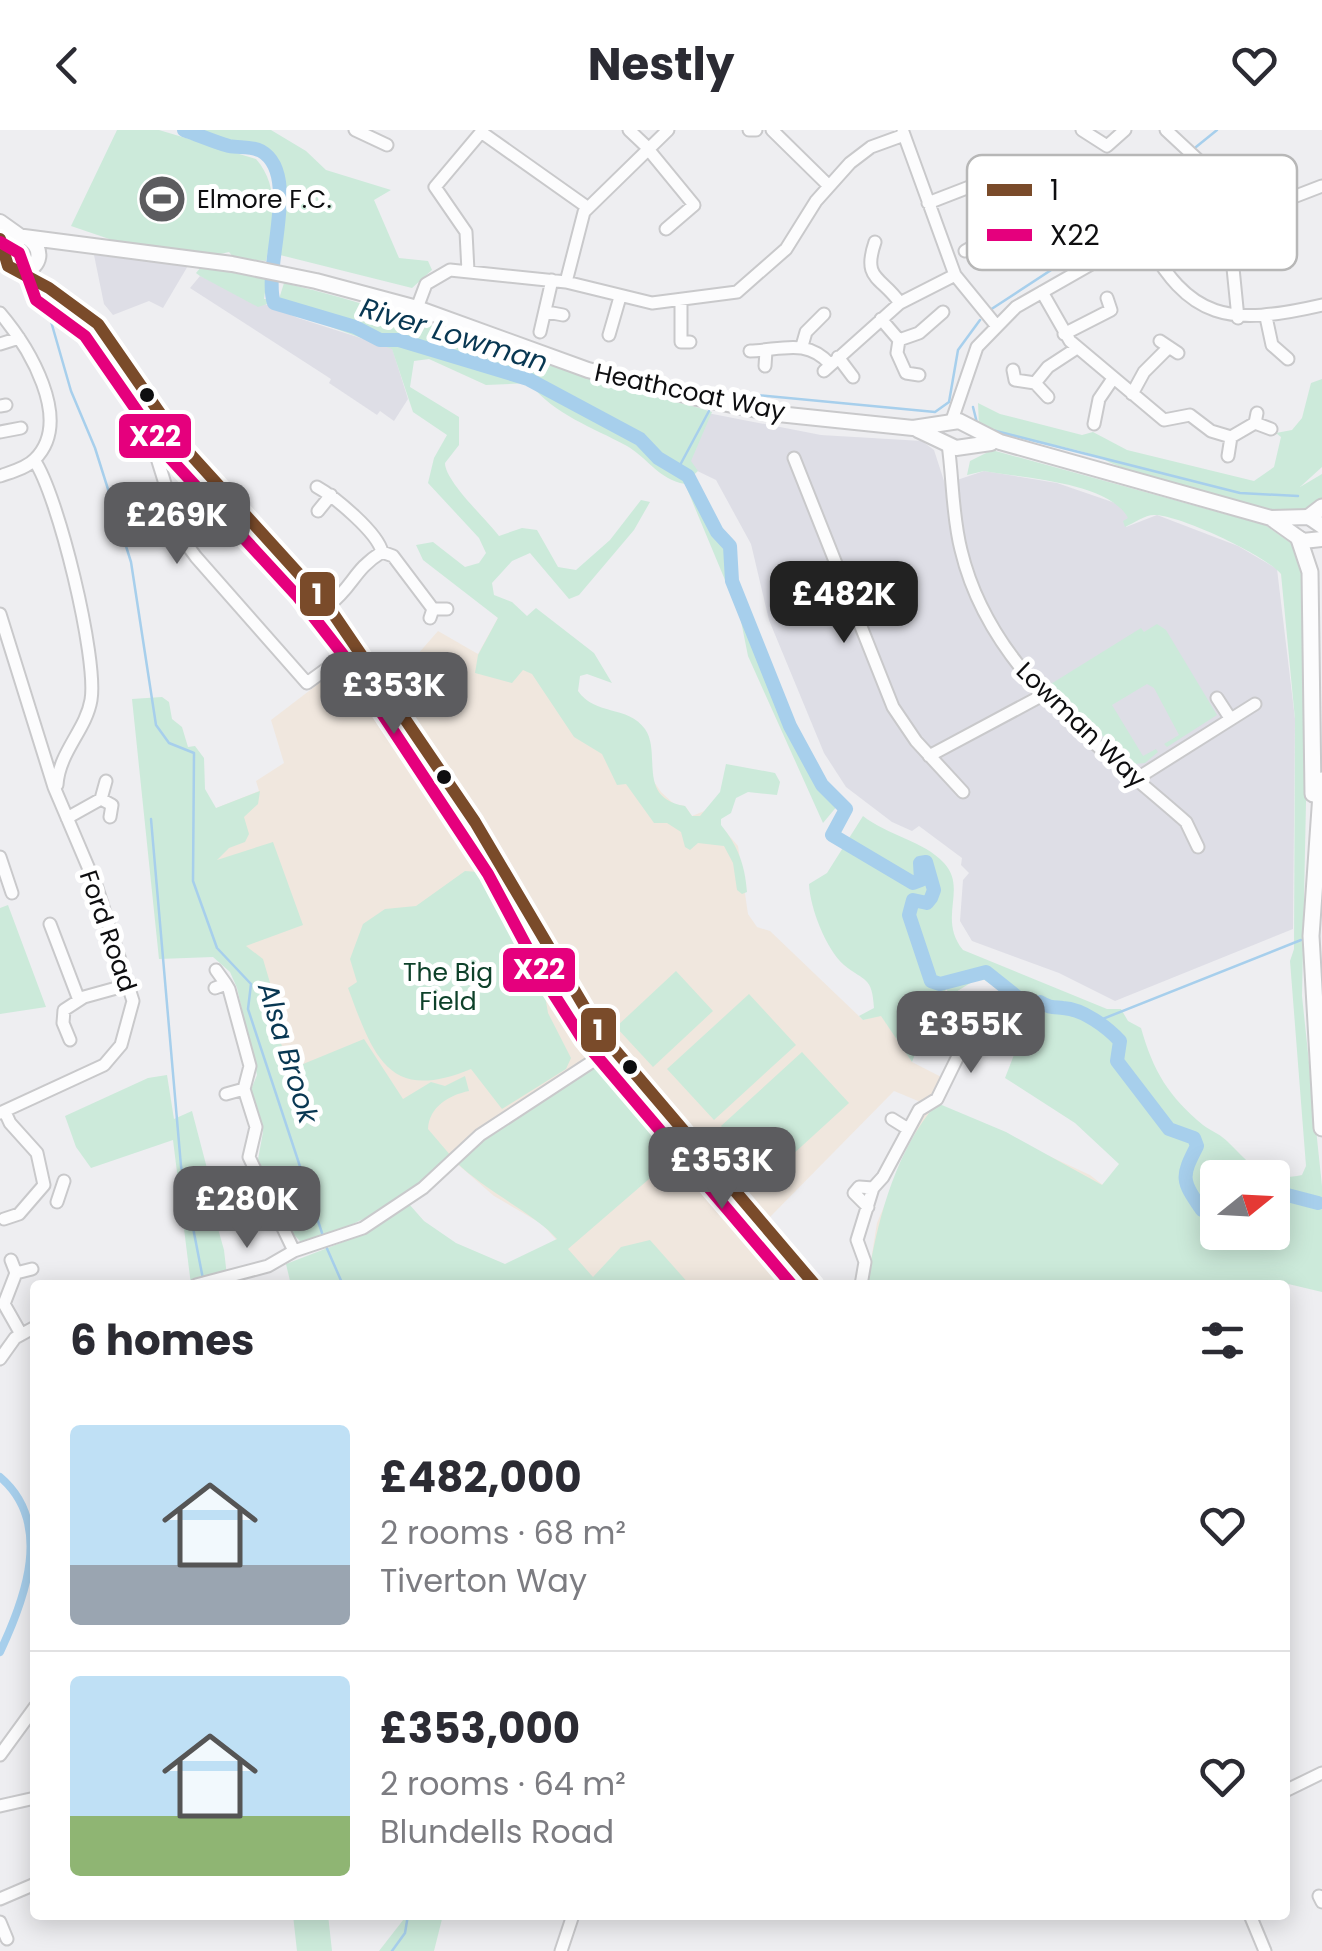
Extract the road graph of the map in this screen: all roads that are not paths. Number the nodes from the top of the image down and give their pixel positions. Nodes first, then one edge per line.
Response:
1 (355, 130) edge
2 (629, 130) edge
3 (668, 130) edge
4 (772, 130) edge
5 (1082, 130) edge
6 (1126, 130) edge
7 (1166, 130) edge
8 (482, 131) edge
9 (903, 132) edge
10 (387, 145) dead end
11 (648, 149) junction
12 (1192, 154) edge
13 (829, 186) junction
14 (1322, 186) edge
15 (967, 188) edge
16 (1297, 196) edge
17 (928, 203) junction
18 (587, 206) junction
19 (0, 222) edge
20 (666, 229) dead end
21 (24, 237) junction
22 (64, 244) junction
23 (877, 250) dead end
24 (967, 250) edge
25 (965, 252) dead end
26 (6, 259) edge
27 (38, 260) junction
28 (1080, 270) edge
29 (1163, 270) edge
30 (1233, 270) edge
31 (468, 271) junction
32 (955, 275) junction
33 (552, 280) junction
34 (566, 282) junction
35 (49, 288) junction
36 (1042, 292) junction
37 (620, 296) junction
38 (681, 302) junction
39 (900, 303) junction
40 (1322, 305) edge
41 (417, 308) junction
42 (1113, 308) dead end
43 (0, 312) edge
44 (547, 312) junction
45 (943, 312) dead end
46 (828, 314) dead end
47 (563, 316) dead end
48 (1266, 317) junction
49 (1238, 318) junction
50 (881, 319) junction
51 (995, 324) junction
52 (540, 332) dead end
53 (1064, 334) junction
54 (610, 335) dead end
55 (19, 338) junction
56 (899, 340) junction
57 (680, 342) dead end
58 (0, 344) edge
59 (802, 346) junction
60 (1169, 347) dead end
61 (1077, 348) junction
62 (750, 351) dead end
63 (766, 351) junction
64 (1288, 359) dead end
65 (831, 364) junction
66 (764, 366) dead end
67 (908, 376) dead end
68 (1011, 380) dead end
69 (1112, 380) junction
70 (857, 381) dead end
71 (1035, 384) junction
72 (1132, 394) junction
73 (1048, 396) dead end
74 (154, 408) junction
75 (22, 428) dead end
76 (913, 428) junction
77 (1094, 428) dead end
78 (1272, 429) dead end
79 (961, 432) junction
80 (0, 436) edge
81 (1232, 437) junction
82 (947, 443) junction
83 (1228, 456) dead end
84 (794, 458) dead end
85 (34, 460) junction
86 (0, 476) edge
87 (953, 478) junction
88 (317, 486) dead end
89 (332, 495) junction
90 (318, 511) dead end
91 (1312, 527) edge
92 (382, 552) junction
93 (328, 606) junction
94 (447, 609) dead end
95 (0, 614) edge
96 (356, 648) junction
97 (1043, 695) junction
98 (1217, 698) dead end
99 (1255, 704) dead end
100 (1230, 718) junction
101 (929, 756) junction
102 (46, 762) junction
103 (62, 762) junction
104 (1136, 779) junction
105 (1322, 780) edge
106 (106, 781) dead end
107 (964, 792) dead end
108 (58, 795) junction
109 (101, 798) junction
110 (110, 817) dead end
111 (67, 818) junction
112 (1198, 847) dead end
113 (0, 856) edge
114 (1314, 863) junction
115 (12, 884) dead end
116 (50, 924) dead end
117 (216, 970) dead end
118 (131, 984) junction
119 (79, 1000) junction
120 (70, 1040) dead end
121 (964, 1044) dead end
122 (612, 1048) junction
123 (244, 1090) junction
124 (226, 1094) dead end
125 (3, 1112) edge
126 (892, 1120) dead end
127 (1322, 1128) edge
128 (908, 1129) junction
129 (44, 1185) junction
130 (60, 1192) dead end
131 (19, 1214) junction
132 (4, 1220) dead end
133 (25, 1226) dead end
134 (294, 1251) junction
135 (11, 1260) dead end
136 (32, 1269) dead end
137 (16, 1273) junction
138 (218, 1280) edge
139 (811, 1280) edge
140 (862, 1280) edge
141 (30, 1330) edge
142 (21, 1334) junction
143 (0, 1360) edge
144 (30, 1714) edge
145 (0, 1755) edge
146 (1322, 1773) edge
147 (1290, 1789) edge
148 (30, 1799) edge
149 (0, 1806) edge
150 (30, 1886) edge
151 (0, 1898) edge
152 (572, 1920) edge
153 (1252, 1920) edge
154 (0, 1922) edge
155 (7, 1940) dead end
156 (562, 1951) edge
157 (1265, 1951) edge

1 - 10 street
2 - 11 street
3 - 11 street
4 - 13 street
5 - 6 street
7 - 12 street
8 - 18 street
8 - 31 street
9 - 13 street
9 - 17 street
11 - 18 street
11 - 20 street
13 - 38 street
14 - 16 street
15 - 17 street
17 - 32 street
18 - 34 street
19 - 21 main road
21 - 22 main road, Heathcoat Way
21 - 26 main road
21 - 27 main road
22 - 27 main road
22 - 41 main road, Heathcoat Way
23 - 39 street
24 - 25 street
26 - 27 main road
26 - 35 street
27 - 35 street
28 - 36 street
29 - 49 street
30 - 49 street
31 - 33 street
31 - 41 street
32 - 39 street
32 - 51 street
33 - 34 street
33 - 44 street
34 - 37 street
35 - 74 street
36 - 51 street
36 - 53 street
37 - 38 street
37 - 54 street
38 - 57 street
39 - 50 street
40 - 48 street
41 - 76 main road, Heathcoat Way
42 - 53 street
43 - 55 street
44 - 47 street
44 - 52 street
45 - 56 street
46 - 59 street
48 - 49 street
48 - 64 street
50 - 56 street
50 - 65 street
51 - 79 street, Lowman Way
53 - 61 street
55 - 58 street
55 - 85 street
56 - 67 street
59 - 63 street
59 - 65 street
60 - 72 street
61 - 69 street
61 - 71 street
62 - 63 street
63 - 66 street
65 - 70 street
68 - 71 street
69 - 72 street
69 - 77 street
71 - 73 street
72 - 81 street
74 - 93 street
74 - 96 street
75 - 80 street
76 - 79 main road, Heathcoat Way
76 - 82 main road, Heathcoat Way
78 - 81 street
79 - 82 main road
79 - 87 street, Lowman Way
79 - 91 main road, Heathcoat Way
81 - 83 street
82 - 87 street, Lowman Way
84 - 101 street
85 - 86 street
85 - 103 street
87 - 97 street, Lowman Way
88 - 89 street
89 - 90 street
89 - 92 street
91 - 114 highway
92 - 93 street
92 - 94 street
93 - 96 street
95 - 102 street, Ford Road
96 - 122 street
97 - 101 street
97 - 104 street, Lowman Way
98 - 100 street
99 - 100 street
100 - 104 street
101 - 107 street
102 - 103 street
102 - 108 street, Ford Road
103 - 108 street
104 - 112 street, Lowman Way
105 - 114 highway
106 - 109 street
108 - 111 street, Ford Road
109 - 110 street
109 - 111 street
111 - 118 street, Ford Road
113 - 115 street
114 - 127 highway
116 - 119 street
117 - 123 street
118 - 119 street
118 - 125 street, Ford Road
119 - 120 street
121 - 128 street
122 - 134 street
122 - 139 street
123 - 124 street
123 - 134 street
125 - 129 street
126 - 128 street
128 - 140 street
129 - 130 street
129 - 131 street
131 - 132 street
131 - 133 street
134 - 138 street
135 - 137 street
136 - 137 street
137 - 142 street
141 - 142 street
142 - 143 street
144 - 145 street
146 - 147 street
148 - 149 street
150 - 151 street
152 - 156 street
153 - 157 street
154 - 155 street

